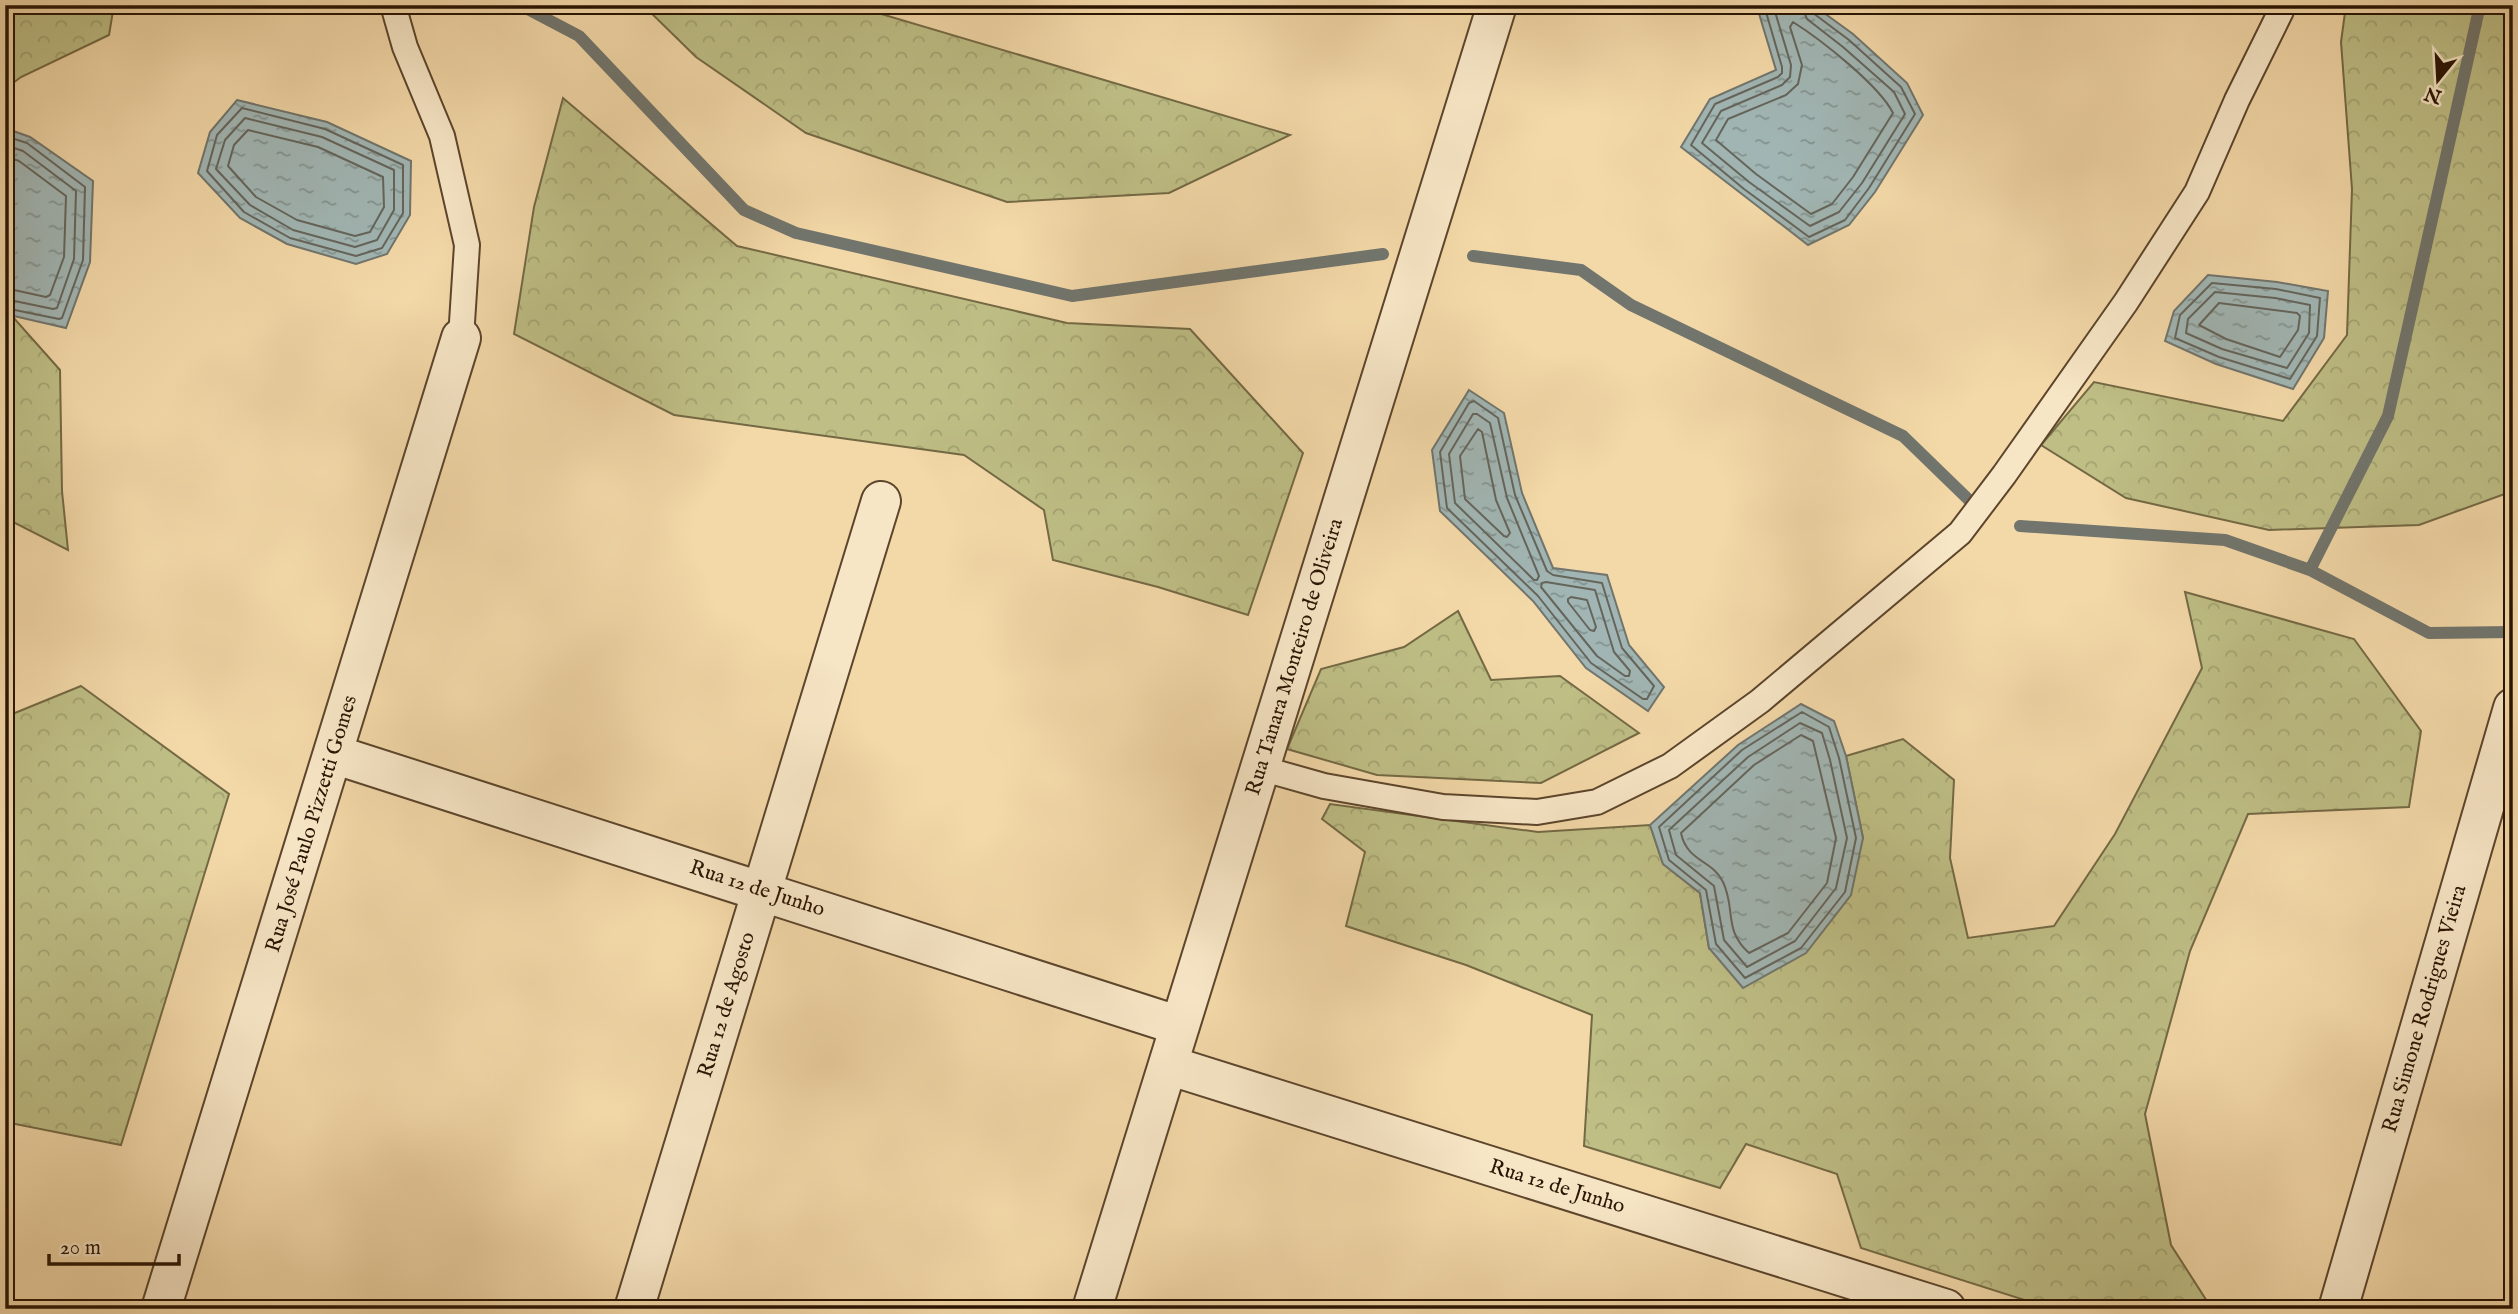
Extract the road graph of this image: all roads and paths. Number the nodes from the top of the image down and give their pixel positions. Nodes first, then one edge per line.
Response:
1 (393, 5) edge
2 (1497, 5) edge
3 (2281, 11) dead end
4 (461, 338) joint
5 (881, 501) dead end
6 (2513, 708) edge
7 (333, 754) junction
8 (1260, 768) junction
9 (762, 890) junction
10 (1180, 1026) junction
11 (1168, 1065) junction
12 (161, 1309) edge
13 (634, 1309) edge
14 (1092, 1309) edge
15 (1946, 1309) edge
16 (2338, 1309) edge

1 - 4 lane
2 - 8 street, Rua Tanara Monteiro de Oliveira
3 - 8 lane
4 - 7 street, Rua José Paulo Pizzetti Gomes
5 - 9 street, Rua 12 de Agosto
6 - 16 street, Rua Simone Rodrigues Vieira
7 - 9 street, Rua 12 de Junho
7 - 12 street, Rua José Paulo Pizzetti Gomes
8 - 10 street, Rua Tanara Monteiro de Oliveira
9 - 10 street, Rua 12 de Junho
9 - 13 street, Rua 12 de Agosto
10 - 11 street, Rua Tanara Monteiro de Oliveira
11 - 14 street, Rua Tanara Monteiro de Oliveira
11 - 15 street, Rua 12 de Junho

